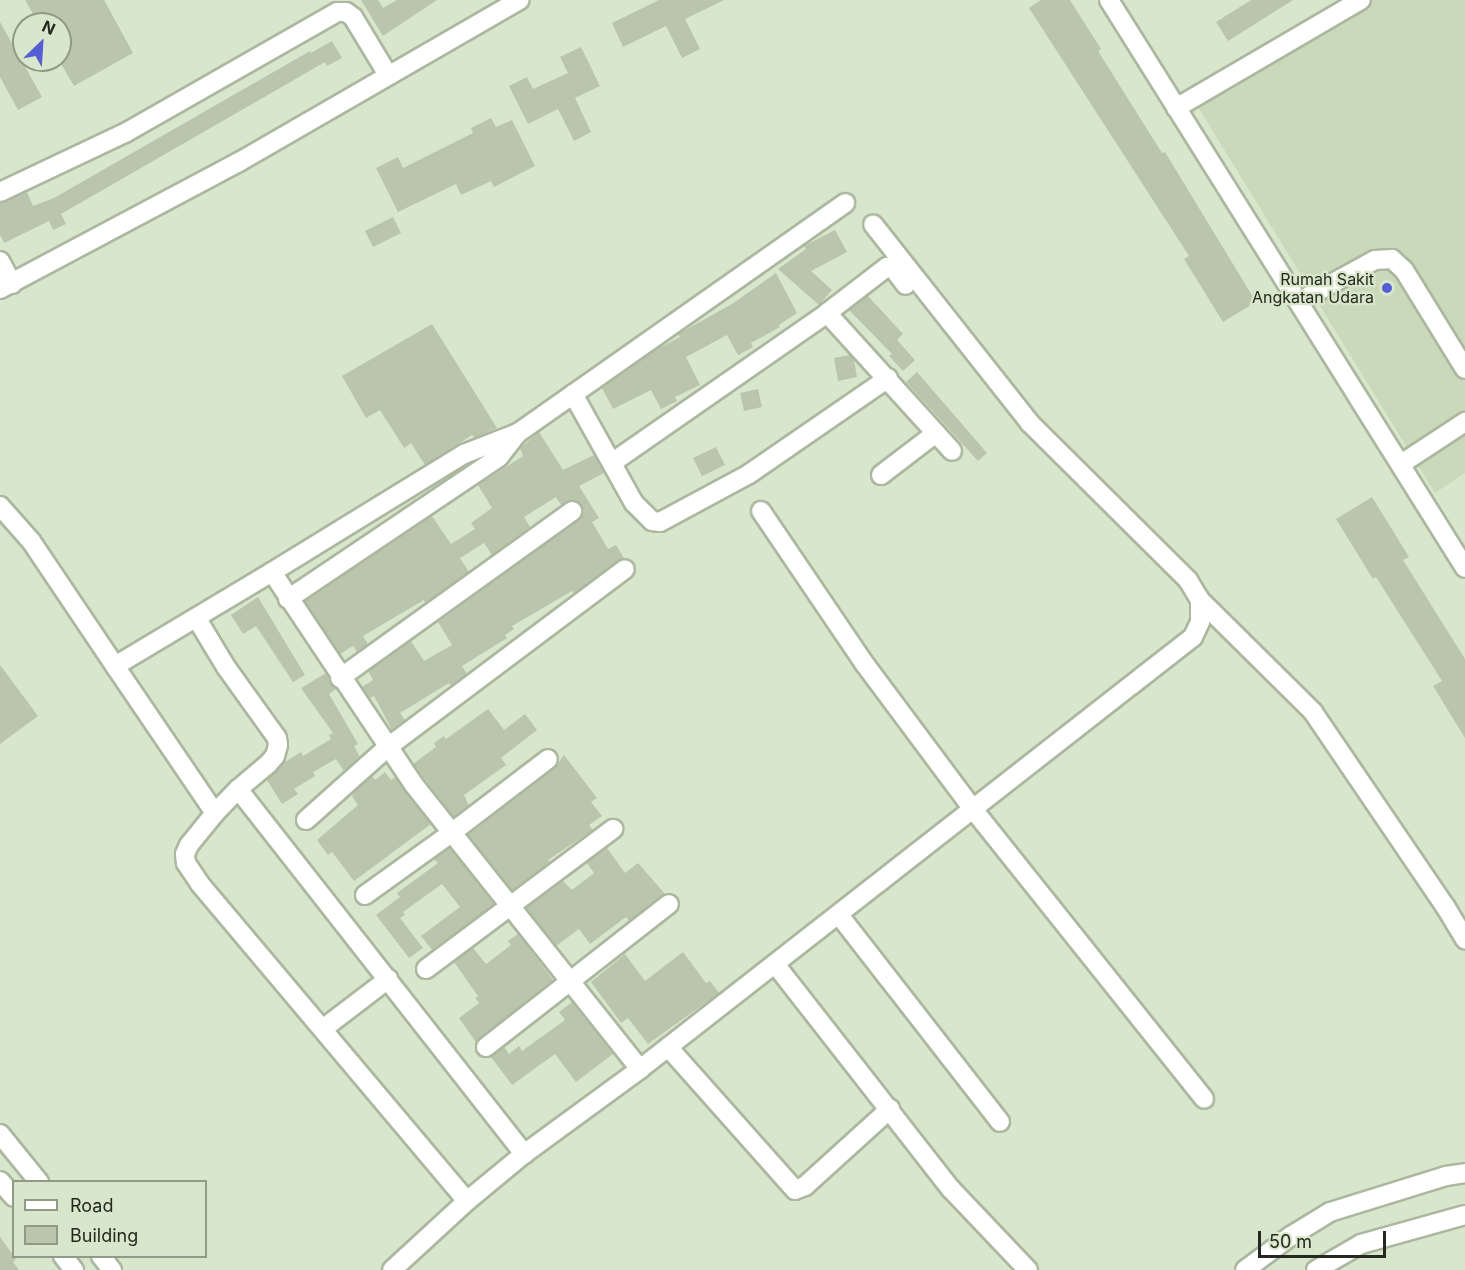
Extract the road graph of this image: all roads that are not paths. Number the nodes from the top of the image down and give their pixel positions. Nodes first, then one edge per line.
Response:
1 (1109, 0) edge
2 (1361, 0) edge
3 (508, 2) edge
4 (388, 75) junction
5 (1176, 108) junction
6 (0, 192) edge
7 (845, 203) dead end
8 (873, 224) dead end
9 (0, 261) edge
10 (6, 286) edge
11 (1300, 301) junction
12 (827, 313) junction
13 (1465, 369) edge
14 (888, 378) junction
15 (573, 394) junction
16 (1013, 421) dead end
17 (1465, 422) edge
18 (518, 433) junction
19 (936, 433) junction
20 (952, 451) dead end
21 (613, 462) junction
22 (1401, 464) junction
23 (881, 475) dead end
24 (0, 506) edge
25 (572, 511) dead end
26 (761, 511) dead end
27 (1465, 568) edge
28 (625, 569) dead end
29 (272, 572) junction
30 (288, 599) junction
31 (1200, 600) junction
32 (197, 619) junction
33 (115, 666) junction
34 (340, 678) junction
35 (388, 747) junction
36 (548, 759) dead end
37 (238, 789) junction
38 (972, 808) junction
39 (215, 813) junction
40 (306, 820) dead end
41 (613, 829) dead end
42 (450, 834) junction
43 (364, 895) dead end
44 (669, 904) dead end
45 (508, 906) junction
46 (839, 915) junction
47 (1465, 939) edge
48 (775, 964) junction
49 (426, 969) dead end
50 (388, 979) junction
51 (570, 979) junction
52 (324, 1028) junction
53 (486, 1047) dead end
54 (668, 1047) junction
55 (640, 1069) junction
56 (1204, 1099) dead end
57 (890, 1109) junction
58 (1000, 1122) dead end
59 (0, 1134) edge
60 (524, 1154) junction
61 (1465, 1173) edge
62 (37, 1180) edge
63 (0, 1181) edge
64 (12, 1195) edge
65 (467, 1201) junction
66 (1465, 1215) edge
67 (64, 1258) edge
68 (102, 1258) edge
69 (75, 1270) edge
70 (112, 1270) edge
71 (392, 1270) edge
72 (1028, 1270) edge
73 (1245, 1270) edge
74 (1317, 1270) edge

1 - 5 street
2 - 5 street
3 - 4 street
4 - 6 street
4 - 10 street
5 - 11 street
7 - 15 street
8 - 31 street
9 - 10 street
11 - 13 street
11 - 22 street
12 - 14 street
12 - 16 street
12 - 21 street
14 - 19 street
14 - 21 street
15 - 18 street
15 - 21 street
17 - 22 street
18 - 29 street
18 - 30 street
19 - 20 street
19 - 23 street
22 - 27 street
24 - 33 street
25 - 34 street
26 - 38 street
28 - 35 street
29 - 30 street
29 - 32 street
30 - 34 street
31 - 38 street
31 - 47 street
32 - 33 street
32 - 37 street
33 - 39 street
34 - 35 street
35 - 40 street
35 - 42 street
36 - 42 street
37 - 39 street
37 - 50 street
38 - 46 street
38 - 56 street
39 - 52 street
41 - 45 street
42 - 43 street
42 - 45 street
44 - 51 street
45 - 49 street
45 - 51 street
46 - 48 street
46 - 58 street
48 - 54 street
48 - 57 street
50 - 52 street
50 - 60 street
51 - 53 street
51 - 55 street
52 - 65 street
54 - 55 street
54 - 57 street
55 - 60 street
57 - 72 street
59 - 62 street
60 - 65 street
61 - 73 street
63 - 64 street
65 - 71 street
66 - 74 street
67 - 69 street
68 - 70 street

